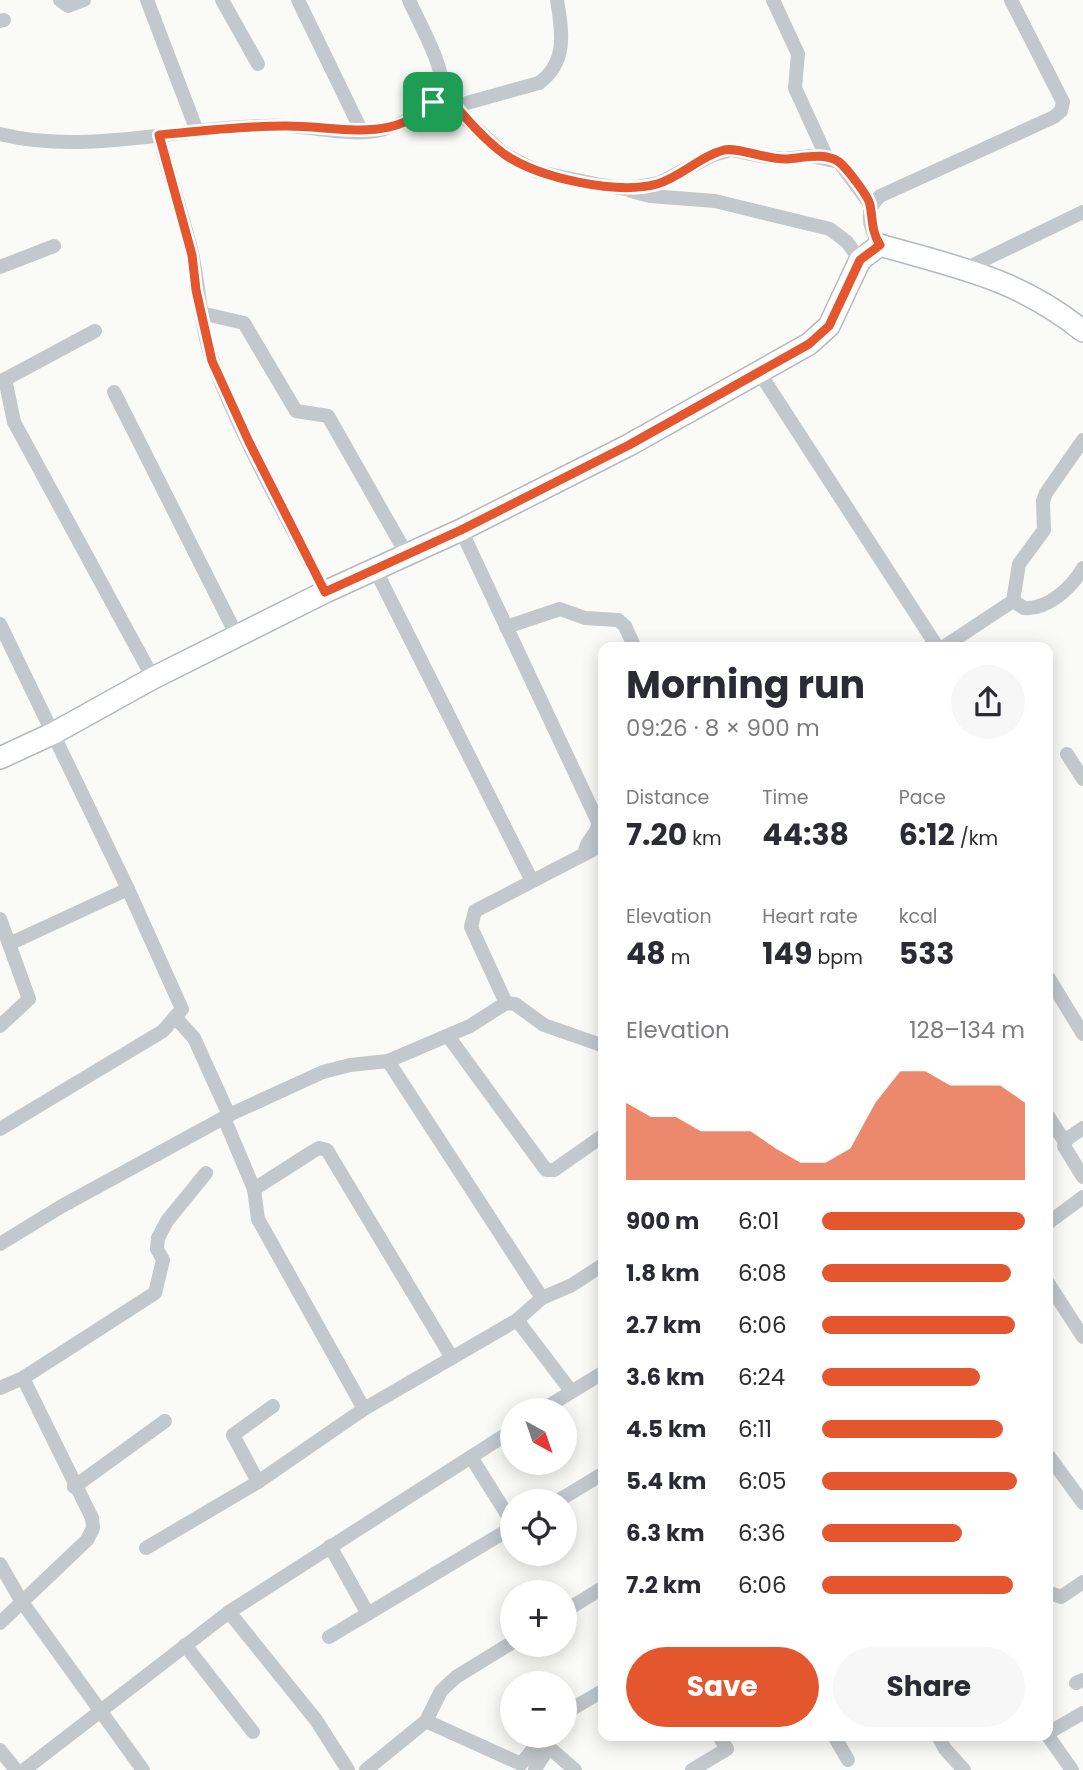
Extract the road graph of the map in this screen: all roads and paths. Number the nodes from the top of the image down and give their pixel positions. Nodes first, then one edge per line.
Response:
1 (60, 0) edge
2 (84, 0) edge
3 (147, 0) edge
4 (222, 0) edge
5 (298, 0) edge
6 (409, 0) edge
7 (557, 0) edge
8 (773, 0) edge
9 (1011, 0) edge
10 (258, 64) dead end
11 (441, 89) junction
12 (456, 106) junction
13 (197, 131) junction
14 (362, 132) junction
15 (0, 134) edge
16 (159, 135) junction
17 (827, 158) junction
18 (626, 189) junction
19 (870, 204) junction
20 (1083, 212) edge
21 (880, 245) junction
22 (54, 246) dead end
23 (860, 260) junction
24 (0, 267) edge
25 (965, 269) junction
26 (201, 313) junction
27 (95, 331) dead end
28 (1083, 331) edge
29 (759, 372) junction
30 (3, 381) edge
31 (114, 392) dead end
32 (7, 422) edge
33 (1083, 440) edge
34 (461, 530) junction
35 (407, 555) junction
36 (1083, 568) edge
37 (375, 569) junction
38 (325, 592) junction
39 (1013, 601) junction
40 (0, 624) edge
41 (506, 627) junction
42 (237, 636) junction
43 (632, 642) edge
44 (936, 642) edge
45 (949, 642) edge
46 (153, 678) junction
47 (54, 733) junction
48 (1068, 754) dead end
49 (0, 758) edge
50 (1083, 779) edge
51 (598, 847) edge
52 (585, 853) junction
53 (532, 881) junction
54 (128, 889) junction
55 (0, 919) edge
56 (9, 944) junction
57 (1053, 984) edge
58 (506, 1003) junction
59 (175, 1017) junction
60 (0, 1026) edge
61 (1083, 1034) edge
62 (448, 1036) junction
63 (598, 1043) edge
64 (388, 1061) junction
65 (227, 1116) junction
66 (1053, 1123) edge
67 (1083, 1128) edge
68 (0, 1129) edge
69 (598, 1139) edge
70 (1065, 1142) junction
71 (206, 1173) dead end
72 (1083, 1177) edge
73 (254, 1189) junction
74 (1083, 1198) edge
75 (1053, 1219) edge
76 (0, 1244) edge
77 (598, 1268) edge
78 (1053, 1291) edge
79 (541, 1298) junction
80 (517, 1320) junction
81 (1083, 1338) edge
82 (452, 1358) junction
83 (598, 1375) edge
84 (23, 1378) junction
85 (0, 1388) edge
86 (571, 1391) junction
87 (560, 1398) edge
88 (273, 1406) dead end
89 (364, 1409) junction
90 (166, 1421) dead end
91 (500, 1438) edge
92 (471, 1457) junction
93 (1053, 1462) edge
94 (598, 1477) edge
95 (258, 1482) junction
96 (74, 1487) junction
97 (577, 1489) edge
98 (1083, 1503) edge
99 (500, 1504) edge
100 (500, 1533) edge
101 (330, 1546) junction
102 (146, 1548) dead end
103 (0, 1564) edge
104 (1083, 1582) edge
105 (598, 1591) edge
106 (1053, 1594) edge
107 (22, 1602) junction
108 (577, 1604) edge
109 (229, 1612) junction
110 (368, 1614) junction
111 (0, 1623) edge
112 (329, 1637) dead end
113 (185, 1645) junction
114 (500, 1651) edge
115 (598, 1694) edge
116 (577, 1706) edge
117 (100, 1713) junction
118 (1083, 1713) edge
119 (426, 1721) junction
120 (1053, 1731) edge
121 (253, 1732) dead end
122 (722, 1741) edge
123 (837, 1741) edge
124 (941, 1741) edge
125 (1053, 1741) edge
126 (535, 1748) edge
127 (0, 1750) edge
128 (848, 1760) dead end
129 (520, 1767) edge
130 (16, 1770) edge
131 (24, 1770) edge
132 (143, 1770) edge
133 (348, 1770) edge
134 (366, 1770) edge
135 (575, 1770) edge
136 (692, 1770) edge
137 (964, 1770) edge
138 (1072, 1770) edge

1 - 2 street
3 - 13 street
4 - 10 street
5 - 14 street
6 - 11 street
7 - 12 street
8 - 17 street
9 - 19 street
11 - 12 street
11 - 14 street
12 - 18 street
13 - 14 street
13 - 16 street
15 - 16 street
16 - 26 street
17 - 18 street
17 - 19 street
18 - 23 street
19 - 21 street
20 - 25 street
21 - 23 main road
21 - 25 main road
22 - 24 street
23 - 29 main road
25 - 28 main road
26 - 35 street
26 - 38 street
27 - 30 street
29 - 34 main road
29 - 44 street
30 - 32 street
31 - 42 street
32 - 46 street
33 - 39 street
34 - 35 main road
34 - 41 street
35 - 37 main road
36 - 39 street
37 - 38 main road
37 - 53 street
38 - 42 main road
39 - 45 street
40 - 47 street
41 - 43 street
41 - 52 street
42 - 46 main road
46 - 47 main road
47 - 49 main road
47 - 54 street
48 - 50 street
51 - 52 street
52 - 53 street
53 - 58 street
54 - 56 street
54 - 59 street
55 - 56 street
56 - 60 street
57 - 61 street
58 - 62 street
58 - 63 street
59 - 65 street
59 - 68 street
62 - 64 street
62 - 69 street
64 - 65 street
64 - 79 street
65 - 73 street
65 - 76 street
66 - 70 street
67 - 70 street
70 - 72 street
71 - 84 street
73 - 82 street
73 - 89 street
74 - 75 street
77 - 79 street
78 - 81 street
79 - 80 street
80 - 82 street
80 - 86 street
82 - 89 street
83 - 86 street
84 - 85 street
84 - 96 street
86 - 87 street
88 - 95 street
89 - 95 street
90 - 96 street
91 - 92 street
92 - 99 street
92 - 101 street
93 - 98 street
94 - 97 street
95 - 102 street
96 - 107 street
100 - 110 street
101 - 109 street
101 - 110 street
103 - 107 street
104 - 106 street
105 - 108 street
107 - 111 street
107 - 117 street
109 - 113 street
109 - 133 street
110 - 112 street
113 - 117 street
113 - 121 street
114 - 119 street
115 - 116 street
117 - 131 street
117 - 132 street
118 - 120 street
119 - 129 street
119 - 134 street
122 - 136 street
123 - 128 street
124 - 137 street
125 - 138 street
126 - 129 street
127 - 130 street
129 - 135 street

